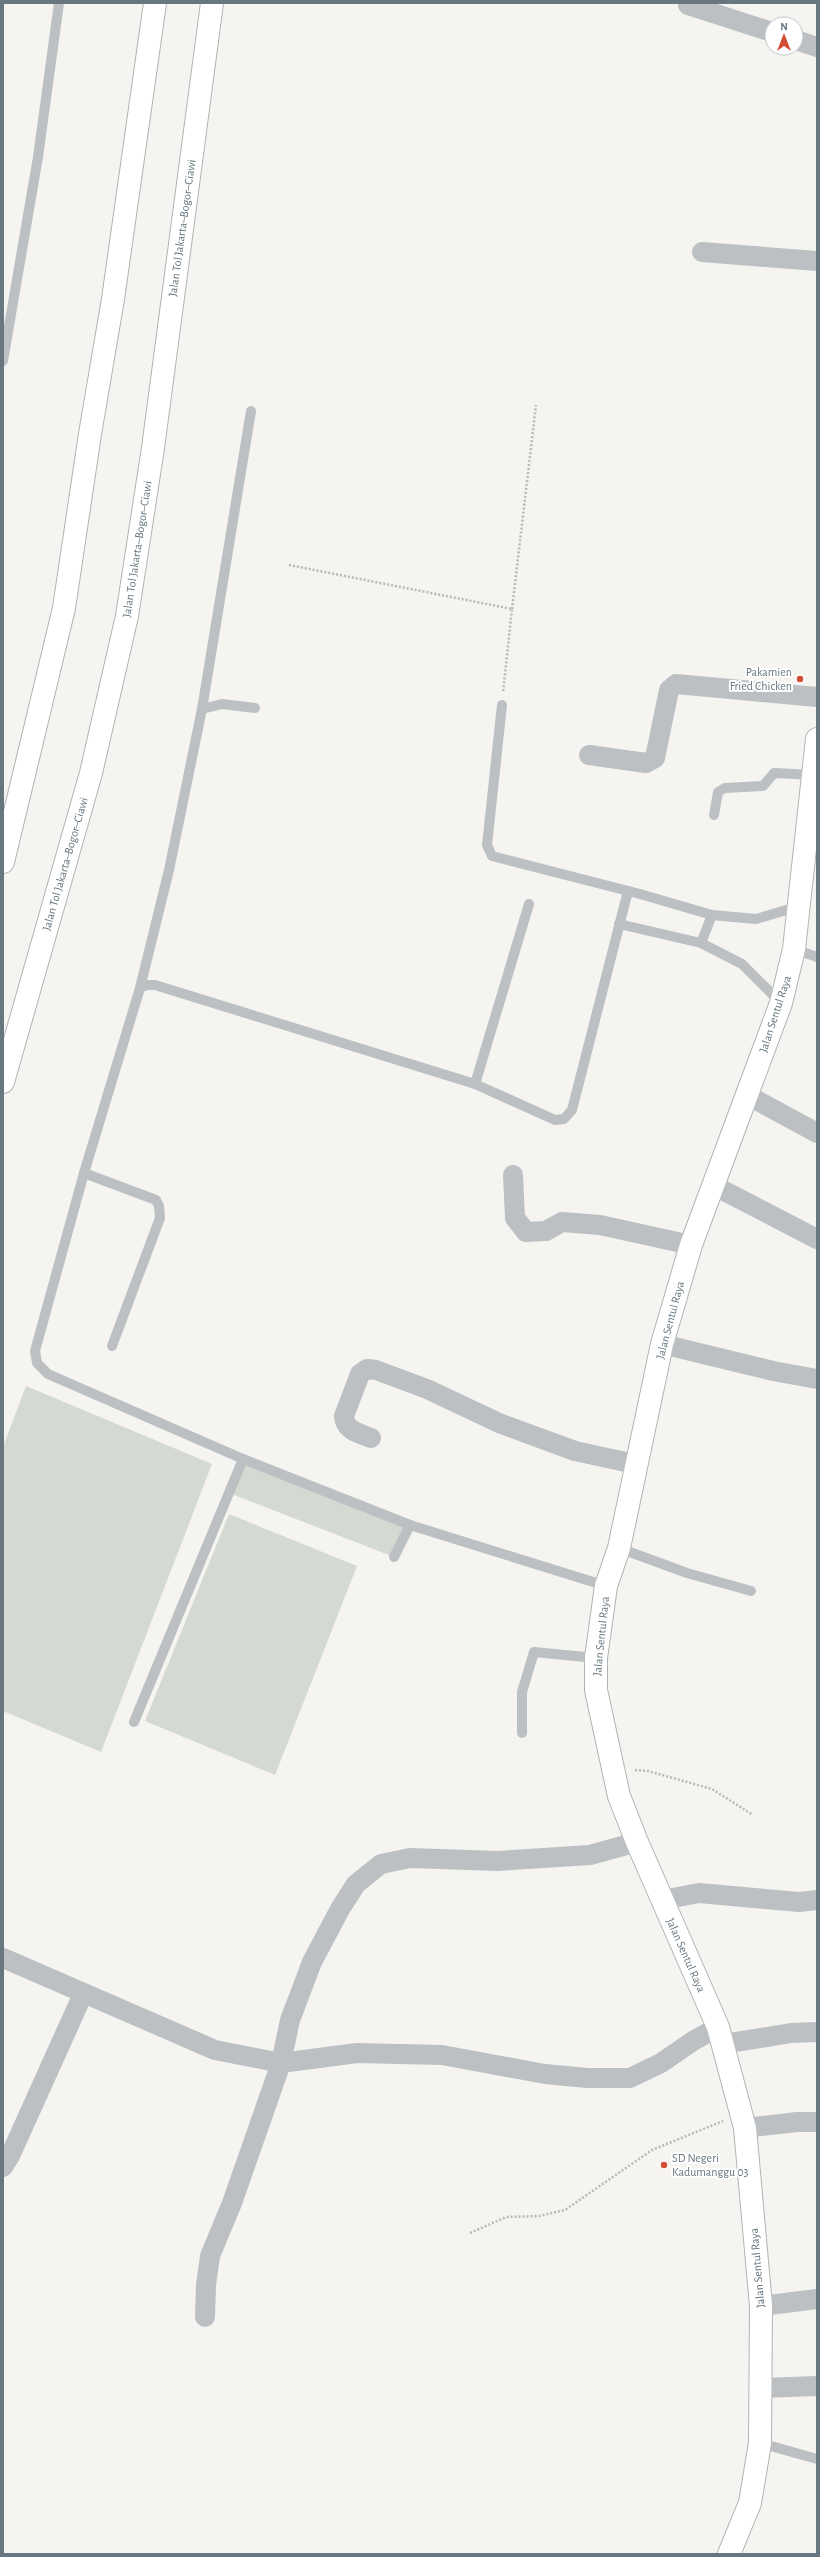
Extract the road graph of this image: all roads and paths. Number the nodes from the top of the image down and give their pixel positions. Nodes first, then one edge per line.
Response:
1 (59, 3) edge
2 (155, 3) edge
3 (212, 3) edge
4 (688, 4) dead end
5 (764, 29) edge
6 (804, 43) edge
7 (817, 47) edge
8 (702, 252) dead end
9 (817, 261) edge
10 (3, 361) edge
11 (536, 405) dead end
12 (251, 411) dead end
13 (289, 565) dead end
14 (512, 609) junction
15 (817, 698) edge
16 (502, 705) joint
17 (255, 708) dead end
18 (202, 709) junction
19 (817, 739) edge
20 (588, 755) dead end
21 (814, 775) junction
22 (714, 815) dead end
23 (3, 862) edge
24 (628, 891) junction
25 (529, 904) dead end
26 (800, 906) junction
27 (712, 915) junction
28 (619, 924) junction
29 (701, 943) junction
30 (794, 949) junction
31 (817, 957) edge
32 (140, 988) junction
33 (781, 1003) junction
34 (3, 1082) edge
35 (475, 1084) junction
36 (747, 1095) junction
37 (817, 1133) edge
38 (84, 1173) junction
39 (513, 1175) dead end
40 (713, 1185) junction
41 (817, 1239) edge
42 (691, 1246) junction
43 (662, 1344) junction
44 (112, 1346) dead end
45 (817, 1379) edge
46 (372, 1438) dead end
47 (243, 1459) junction
48 (635, 1464) junction
49 (410, 1525) junction
50 (619, 1548) junction
51 (394, 1557) dead end
52 (606, 1586) junction
53 (751, 1591) dead end
54 (596, 1658) junction
55 (134, 1722) dead end
56 (522, 1733) dead end
57 (612, 1769) junction
58 (753, 1815) dead end
59 (636, 1842) junction
60 (662, 1900) junction
61 (817, 1900) edge
62 (3, 1958) edge
63 (83, 1994) junction
64 (817, 2032) edge
65 (721, 2035) junction
66 (281, 2062) junction
67 (743, 2120) junction
68 (817, 2122) edge
69 (3, 2167) edge
70 (470, 2233) dead end
71 (817, 2299) edge
72 (761, 2306) junction
73 (205, 2317) dead end
74 (817, 2386) edge
75 (761, 2388) junction
76 (760, 2443) junction
77 (817, 2459) edge
78 (729, 2554) edge

1 - 10 lane
2 - 23 main road
3 - 34 main road, Jalan Tol Jakarta–Bogor–Ciawi
4 - 5 street
6 - 7 street
8 - 9 street
11 - 14 path
12 - 18 lane
13 - 14 path
14 - 16 path
15 - 20 street
16 - 24 lane
17 - 18 lane
18 - 32 lane
19 - 21 main road, Jalan Sentul Raya
21 - 22 lane
21 - 26 main road, Jalan Sentul Raya
24 - 27 lane
24 - 28 lane
25 - 35 lane
26 - 27 lane
26 - 30 main road, Jalan Sentul Raya
27 - 29 lane
28 - 29 lane
28 - 35 lane
29 - 33 lane
30 - 31 lane
30 - 33 main road, Jalan Sentul Raya
32 - 35 lane
32 - 38 lane
33 - 36 main road, Jalan Sentul Raya
36 - 37 street
36 - 40 main road, Jalan Sentul Raya
38 - 44 lane
38 - 47 lane
39 - 42 street
40 - 41 street
40 - 42 main road, Jalan Sentul Raya
42 - 43 main road, Jalan Sentul Raya
43 - 45 street
43 - 48 main road, Jalan Sentul Raya
46 - 48 street
47 - 49 lane
47 - 55 lane
48 - 50 main road, Jalan Sentul Raya
49 - 51 lane
49 - 52 lane
50 - 52 main road, Jalan Sentul Raya
50 - 53 lane
52 - 54 main road, Jalan Sentul Raya
54 - 56 lane
54 - 57 main road, Jalan Sentul Raya
57 - 58 path
57 - 59 main road, Jalan Sentul Raya
59 - 60 main road, Jalan Sentul Raya
59 - 66 street
60 - 61 street
60 - 65 main road, Jalan Sentul Raya
62 - 63 street
63 - 66 street
63 - 69 street
64 - 65 street
65 - 66 street
65 - 67 main road, Jalan Sentul Raya
66 - 73 street
67 - 68 street
67 - 70 path
67 - 72 main road, Jalan Sentul Raya
71 - 72 street
72 - 75 main road, Jalan Sentul Raya
74 - 75 street
75 - 76 main road, Jalan Sentul Raya
76 - 77 lane
76 - 78 main road, Jalan Sentul Raya

